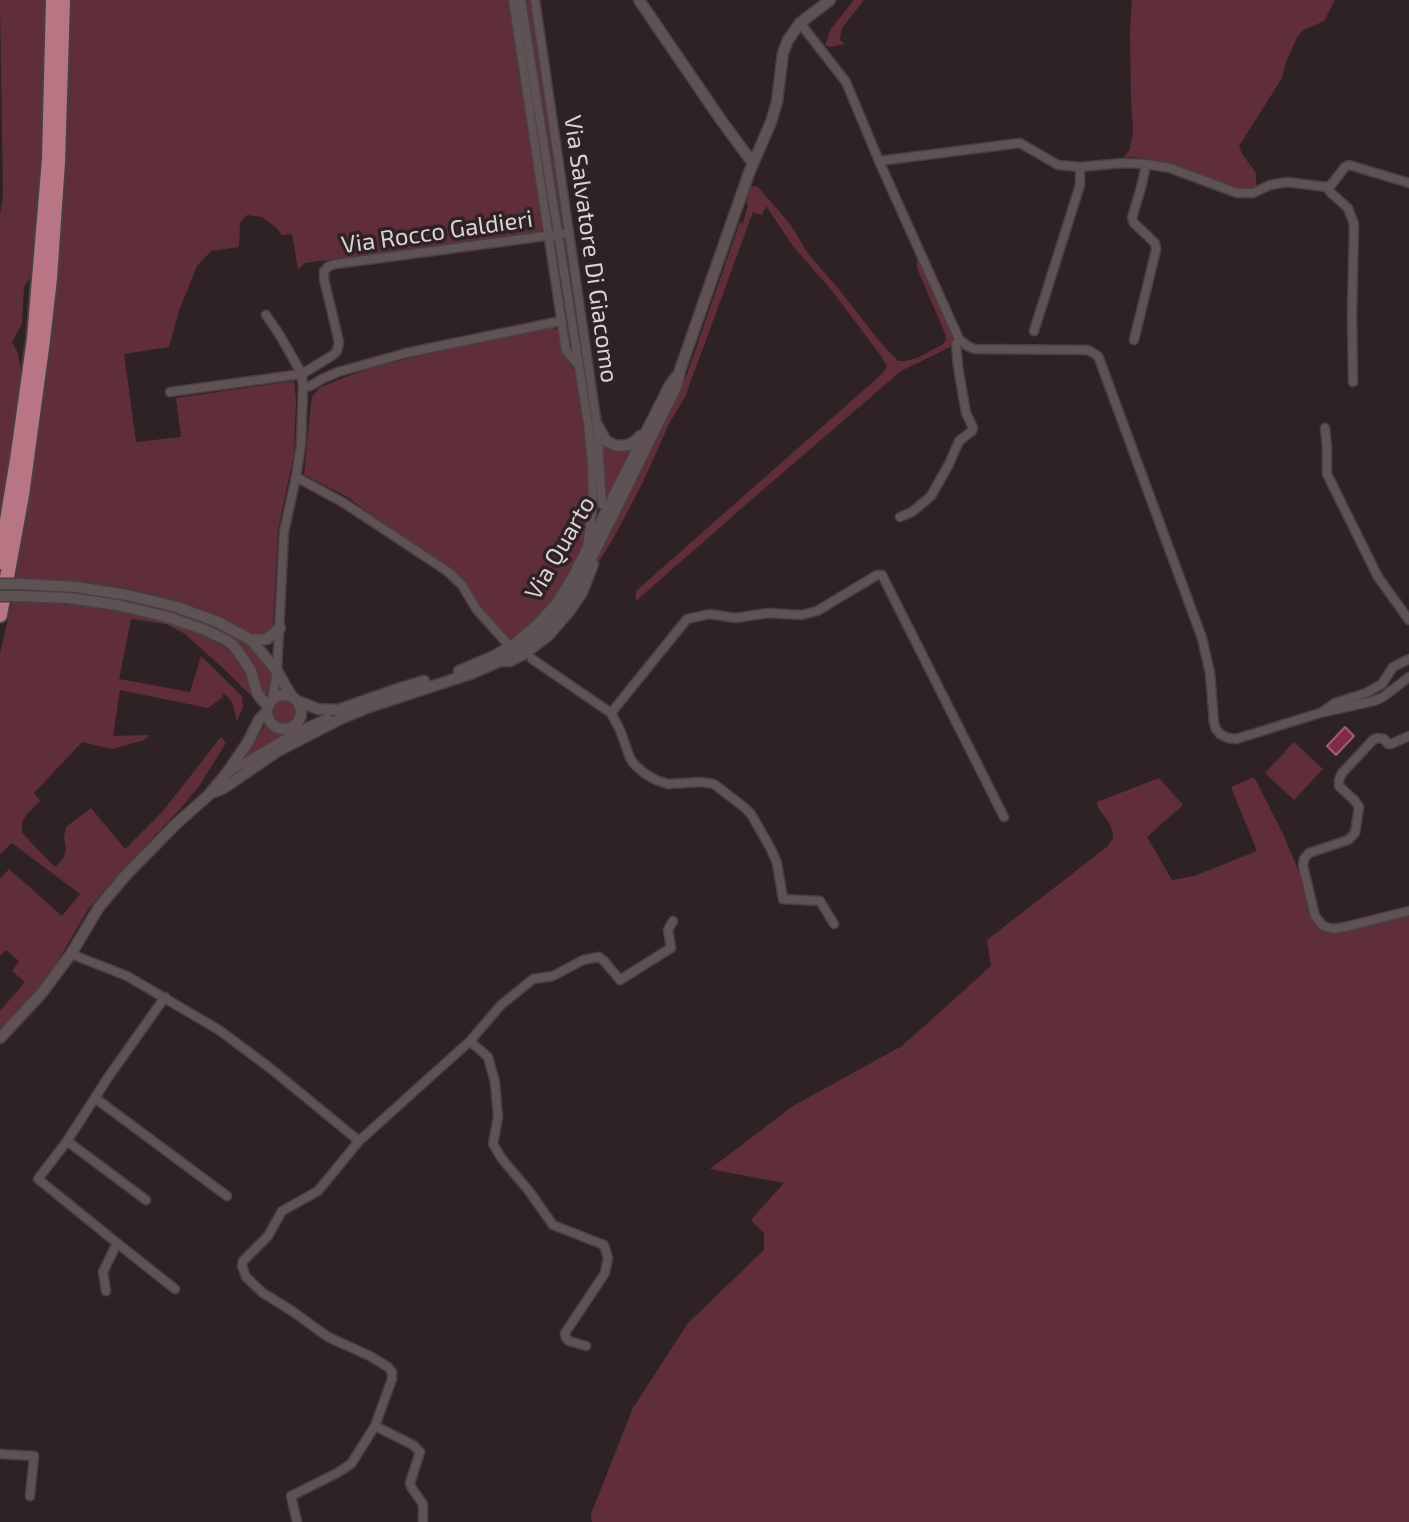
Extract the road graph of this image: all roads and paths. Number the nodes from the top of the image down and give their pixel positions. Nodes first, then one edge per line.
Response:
1 (53, 0) edge
2 (63, 0) edge
3 (513, 0) edge
4 (521, 0) edge
5 (535, 0) edge
6 (639, 0) edge
7 (830, 0) edge
8 (800, 23) junction
9 (754, 161) junction
10 (879, 162) junction
11 (1146, 163) junction
12 (1080, 167) junction
13 (1409, 183) edge
14 (1327, 187) junction
15 (568, 233) junction
16 (558, 234) junction
17 (548, 236) junction
18 (265, 315) dead end
19 (561, 320) junction
20 (1034, 331) dead end
21 (959, 339) junction
22 (1134, 340) dead end
23 (578, 365) junction
24 (680, 370) junction
25 (302, 374) junction
26 (1353, 382) dead end
27 (303, 388) junction
28 (170, 392) dead end
29 (597, 425) junction
30 (1325, 428) dead end
31 (646, 432) junction
32 (296, 477) junction
33 (602, 504) dead end
34 (900, 517) dead end
35 (587, 548) junction
36 (0, 562) edge
37 (594, 564) dead end
38 (0, 584) edge
39 (0, 596) edge
40 (0, 615) edge
41 (1409, 620) edge
42 (280, 628) junction
43 (251, 640) junction
44 (506, 642) dead end
45 (532, 659) dead end
46 (1409, 659) edge
47 (498, 662) junction
48 (278, 671) junction
49 (1409, 677) edge
50 (257, 693) junction
51 (295, 699) junction
52 (269, 706) junction
53 (611, 713) junction
54 (1321, 713) junction
55 (328, 718) dead end
56 (259, 720) junction
57 (297, 732) junction
58 (1409, 736) edge
59 (227, 773) junction
60 (211, 793) junction
61 (1004, 817) dead end
62 (1409, 911) edge
63 (673, 920) dead end
64 (834, 924) dead end
65 (71, 954) junction
66 (165, 997) junction
67 (0, 1038) edge
68 (470, 1041) junction
69 (95, 1098) junction
70 (67, 1141) junction
71 (359, 1141) junction
72 (227, 1196) dead end
73 (146, 1200) dead end
74 (117, 1243) junction
75 (175, 1289) dead end
76 (106, 1291) dead end
77 (586, 1346) dead end
78 (375, 1426) junction
79 (0, 1454) edge
80 (30, 1496) dead end
81 (297, 1522) edge
82 (424, 1522) edge

1 - 36 highway
2 - 40 highway
3 - 17 street, Via Salvatore Di Giacomo
4 - 16 street, Via Salvatore Di Giacomo
5 - 15 street, Via Salvatore Di Giacomo
6 - 9 street
7 - 8 street, Via Quarto
8 - 9 street, Via Quarto
8 - 10 street
9 - 24 street, Via Quarto
10 - 12 street
10 - 21 street
11 - 12 street
11 - 14 street
11 - 22 street
12 - 20 street
13 - 14 street
14 - 26 street
15 - 16 street, Via Rocco Galdieri
15 - 29 street, Via Salvatore Di Giacomo
16 - 17 street, Via Rocco Galdieri
16 - 23 street, Via Salvatore Di Giacomo
17 - 19 street, Via Salvatore Di Giacomo
17 - 25 street, Via Rocco Galdieri
18 - 25 street
19 - 23 street, Via Salvatore Di Giacomo
19 - 27 street
21 - 34 street
21 - 54 street
23 - 35 street, Via Salvatore Di Giacomo
24 - 31 street, Via Quarto
24 - 47 street, Via Quarto
25 - 27 street
25 - 28 street
27 - 32 street
29 - 31 street
29 - 33 street, Via Salvatore Di Giacomo
30 - 41 street
31 - 35 street, Via Quarto
32 - 42 street
32 - 44 street
35 - 51 street, Via Quarto
37 - 47 street
38 - 43 street, bridge
39 - 50 street, bridge
42 - 43 street
42 - 48 street
43 - 48 street
45 - 53 street
46 - 54 street
47 - 57 street, Via Quarto
48 - 51 street
48 - 52 street
49 - 54 street
50 - 52 street
50 - 56 street
51 - 52 street
51 - 57 street
52 - 56 street
52 - 57 street
53 - 61 street
53 - 64 street
55 - 57 street
56 - 59 street
57 - 59 street
57 - 60 street, Via Quarto
58 - 62 street
59 - 60 street
60 - 65 street
63 - 68 street
65 - 66 street
65 - 67 street
66 - 69 street
66 - 71 street
68 - 71 street
68 - 77 street
69 - 70 street
69 - 72 street
70 - 73 street
70 - 74 street
71 - 78 street
74 - 75 street
74 - 76 street
78 - 81 street
78 - 82 street
79 - 80 street

